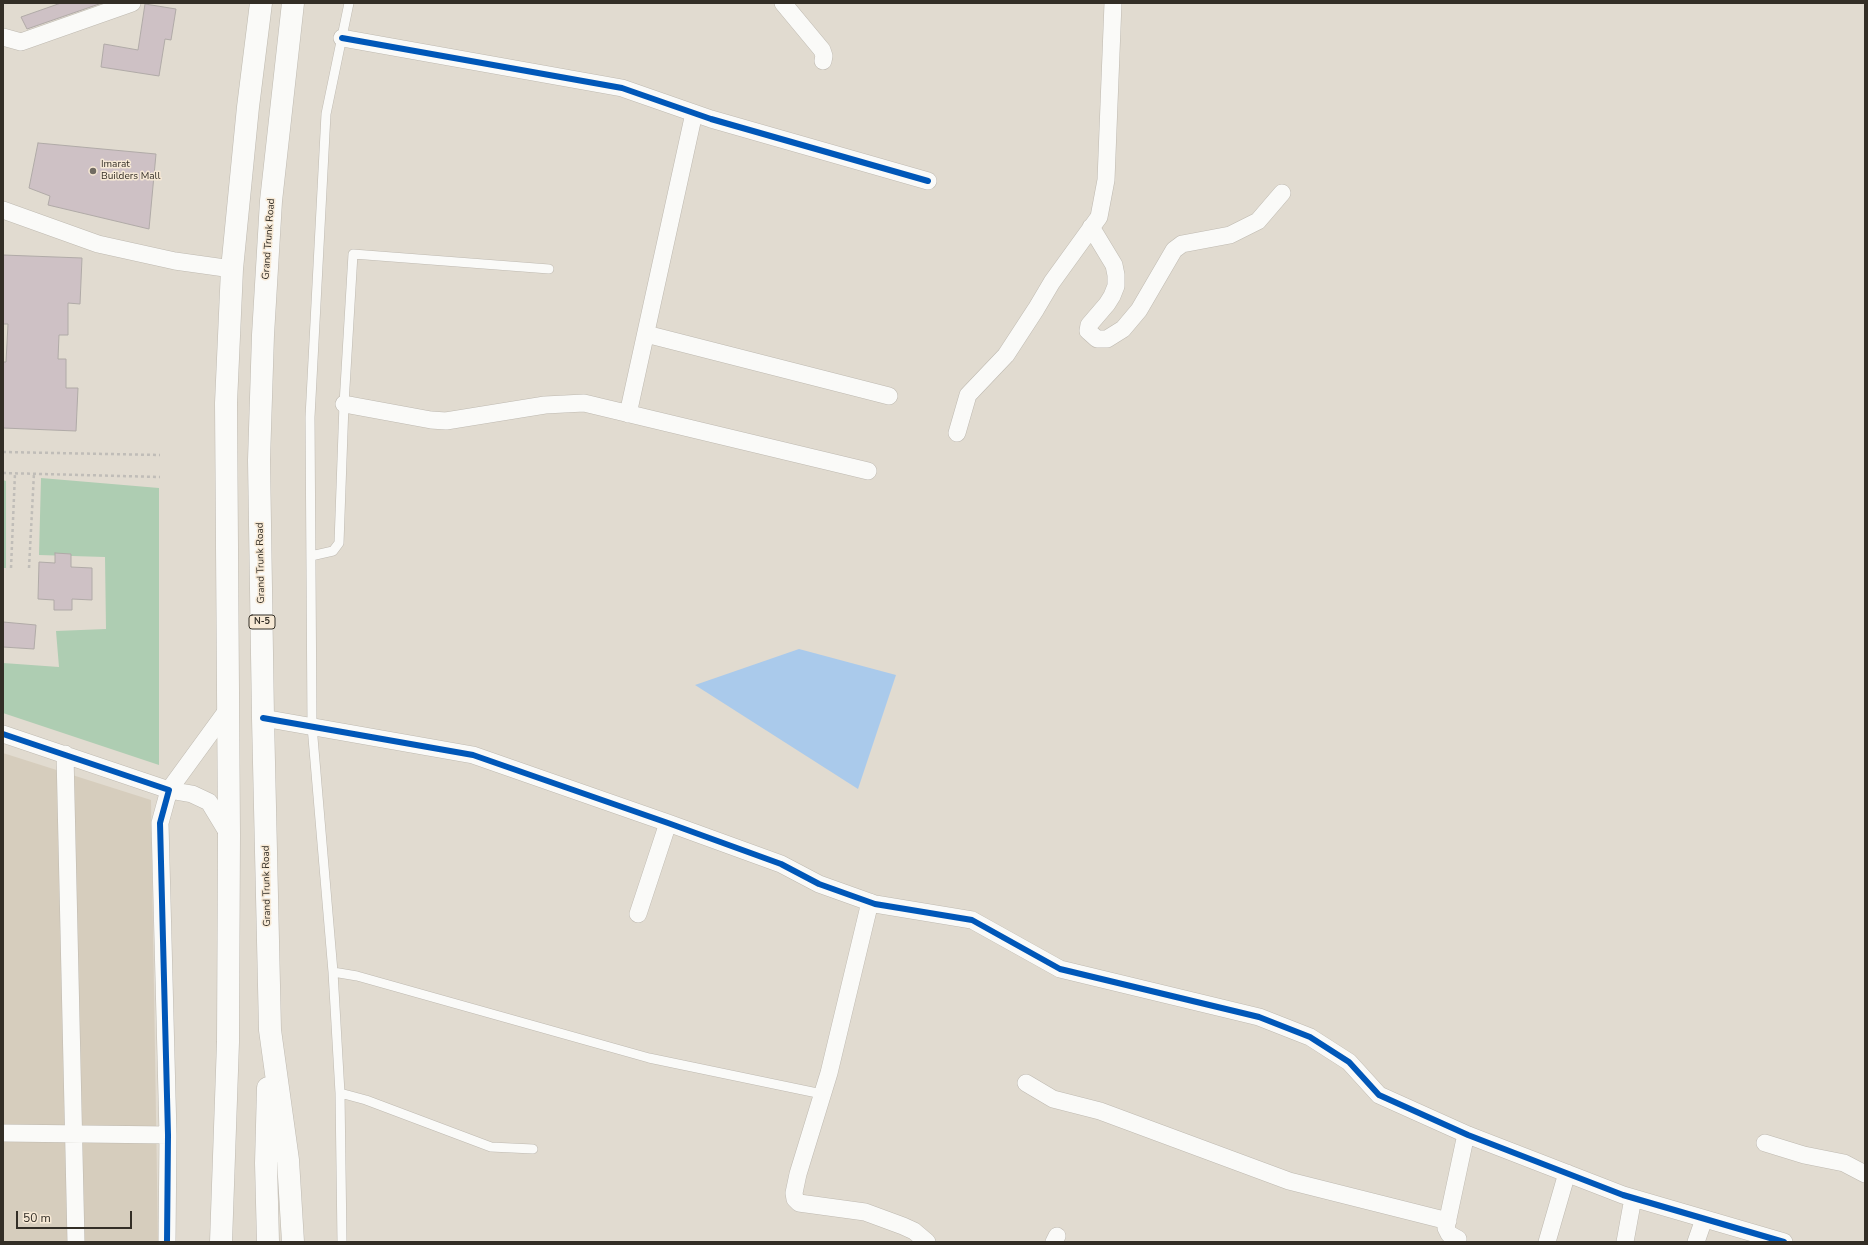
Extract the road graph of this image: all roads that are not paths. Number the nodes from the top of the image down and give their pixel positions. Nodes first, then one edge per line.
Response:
1 (132, 3) edge
2 (261, 3) edge
3 (293, 3) edge
4 (349, 3) edge
5 (783, 3) edge
6 (1113, 3) edge
7 (3, 37) edge
8 (342, 38) junction
9 (823, 61) dead end
10 (694, 113) junction
11 (928, 181) dead end
12 (1282, 193) dead end
13 (3, 210) edge
14 (1091, 227) junction
15 (550, 269) dead end
16 (232, 270) junction
17 (646, 334) junction
18 (889, 396) dead end
19 (344, 404) junction
20 (628, 414) junction
21 (957, 434) dead end
22 (868, 470) dead end
23 (311, 556) junction
24 (228, 709) junction
25 (263, 718) junction
26 (312, 726) junction
27 (3, 734) edge
28 (65, 754) junction
29 (169, 790) junction
30 (668, 823) junction
31 (229, 835) junction
32 (870, 902) junction
33 (638, 914) dead end
34 (333, 972) junction
35 (270, 1030) junction
36 (228, 1042) junction
37 (1026, 1083) dead end
38 (340, 1093) junction
39 (822, 1094) junction
40 (74, 1132) junction
41 (3, 1133) edge
42 (1466, 1134) junction
43 (168, 1135) junction
44 (1765, 1143) dead end
45 (533, 1148) dead end
46 (1567, 1173) junction
47 (1865, 1174) edge
48 (1633, 1198) junction
49 (1704, 1219) junction
50 (1448, 1221) junction
51 (1773, 1241) edge
52 (76, 1242) edge
53 (167, 1242) edge
54 (221, 1242) edge
55 (233, 1242) edge
56 (268, 1242) edge
57 (293, 1242) edge
58 (342, 1242) edge
59 (927, 1242) edge
60 (1457, 1242) edge
61 (1548, 1242) edge
62 (1625, 1242) edge
63 (1696, 1242) edge

1 - 7 street
2 - 16 highway
3 - 25 highway, Grand Trunk Road / N-5
4 - 8 lane
5 - 9 street
6 - 14 street
8 - 10 street
8 - 23 lane
10 - 11 street
10 - 17 street
12 - 14 street
13 - 16 street
14 - 21 street
15 - 19 lane
16 - 24 highway
17 - 18 street
17 - 20 street
19 - 20 street
19 - 23 lane
20 - 22 street
23 - 26 lane
24 - 29 street
24 - 31 highway
25 - 26 street
25 - 35 highway, Grand Trunk Road / N-5
26 - 30 street
26 - 34 lane
27 - 28 street
28 - 29 street
28 - 40 street
29 - 31 street
29 - 43 street
30 - 32 street
30 - 33 street
31 - 36 highway
32 - 39 street
32 - 42 street
34 - 38 lane
34 - 39 lane
35 - 56 highway
35 - 57 highway, Grand Trunk Road / N-5
36 - 54 highway
36 - 55 highway
37 - 50 street
38 - 45 lane
38 - 58 lane
39 - 59 street
40 - 41 street
40 - 43 street
40 - 52 street
42 - 46 street
42 - 50 street
43 - 53 street
44 - 47 street
46 - 48 street
46 - 61 street
48 - 49 street
48 - 62 street
49 - 51 street
49 - 63 street
50 - 60 street

